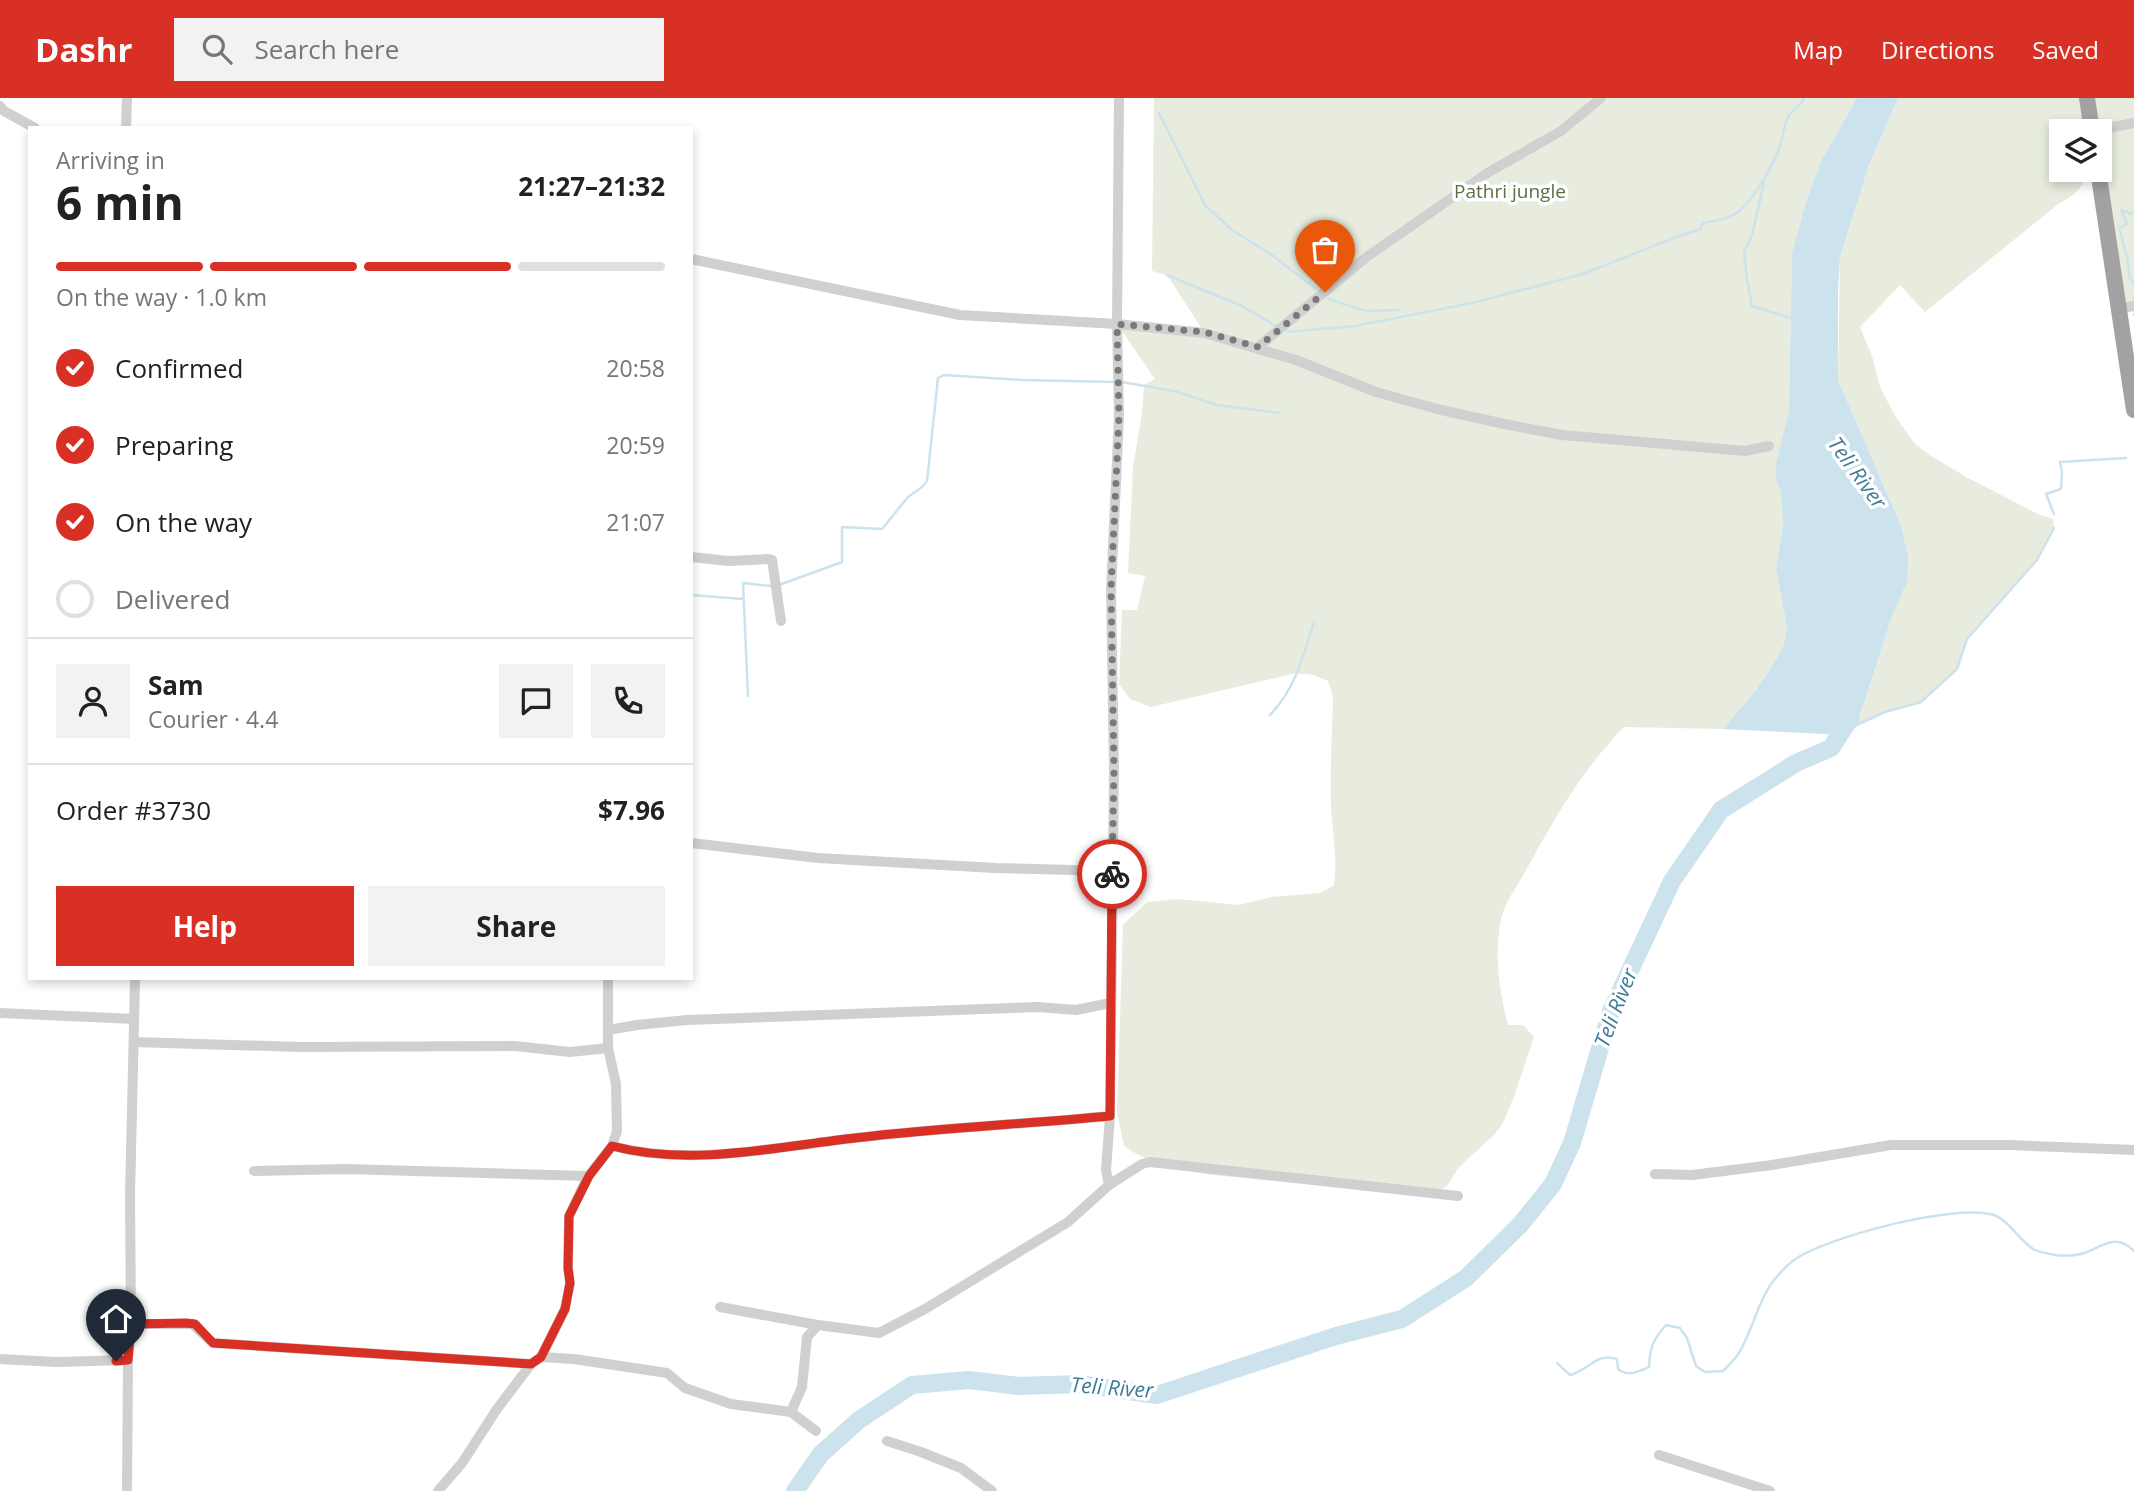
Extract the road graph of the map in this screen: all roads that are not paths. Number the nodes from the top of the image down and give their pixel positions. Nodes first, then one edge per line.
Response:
1 (127, 98) edge
2 (1119, 98) edge
3 (1601, 98) edge
4 (2087, 98) edge
5 (0, 106) edge
6 (2090, 119) edge
7 (2134, 123) edge
8 (31, 126) edge
9 (127, 126) edge
10 (2112, 127) edge
11 (2100, 182) edge
12 (693, 259) edge
13 (2126, 307) edge
14 (1117, 324) junction
15 (1258, 347) junction
16 (2134, 410) edge
17 (1769, 446) dead end
18 (693, 557) edge
19 (781, 621) dead end
20 (693, 843) edge
21 (1112, 871) junction
22 (135, 980) edge
23 (608, 980) edge
24 (1110, 1003) junction
25 (0, 1013) edge
26 (134, 1018) junction
27 (607, 1030) junction
28 (134, 1042) junction
29 (608, 1048) junction
30 (1110, 1116) junction
31 (612, 1146) junction
32 (2134, 1150) edge
33 (254, 1171) dead end
34 (1655, 1174) dead end
35 (589, 1176) junction
36 (1109, 1185) junction
37 (1458, 1196) dead end
38 (720, 1307) dead end
39 (131, 1324) junction
40 (818, 1325) junction
41 (541, 1357) junction
42 (0, 1359) edge
43 (128, 1360) junction
44 (531, 1364) junction
45 (792, 1412) junction
46 (816, 1431) dead end
47 (887, 1441) dead end
48 (1659, 1455) dead end
49 (127, 1491) edge
50 (438, 1491) edge
51 (992, 1491) edge
52 (1770, 1491) edge

1 - 9 street
2 - 14 street
3 - 15 street
4 - 6 highway
5 - 8 street
7 - 10 street
11 - 13 highway
12 - 14 street
13 - 16 highway
14 - 15 street
14 - 21 street
15 - 17 street
18 - 19 street
20 - 21 street
21 - 24 street
22 - 26 street
23 - 27 street
24 - 27 street
24 - 30 street
25 - 26 street
26 - 28 street
27 - 29 street
28 - 29 street
28 - 39 street
29 - 31 street
30 - 31 street
30 - 36 street
31 - 35 street
32 - 34 street
33 - 35 street
35 - 41 street
36 - 37 street
36 - 40 street
38 - 40 street
39 - 43 street
39 - 44 street
40 - 45 street
41 - 44 street
41 - 45 street
42 - 43 street
43 - 49 street
44 - 50 street
45 - 46 street
47 - 51 street
48 - 52 street

